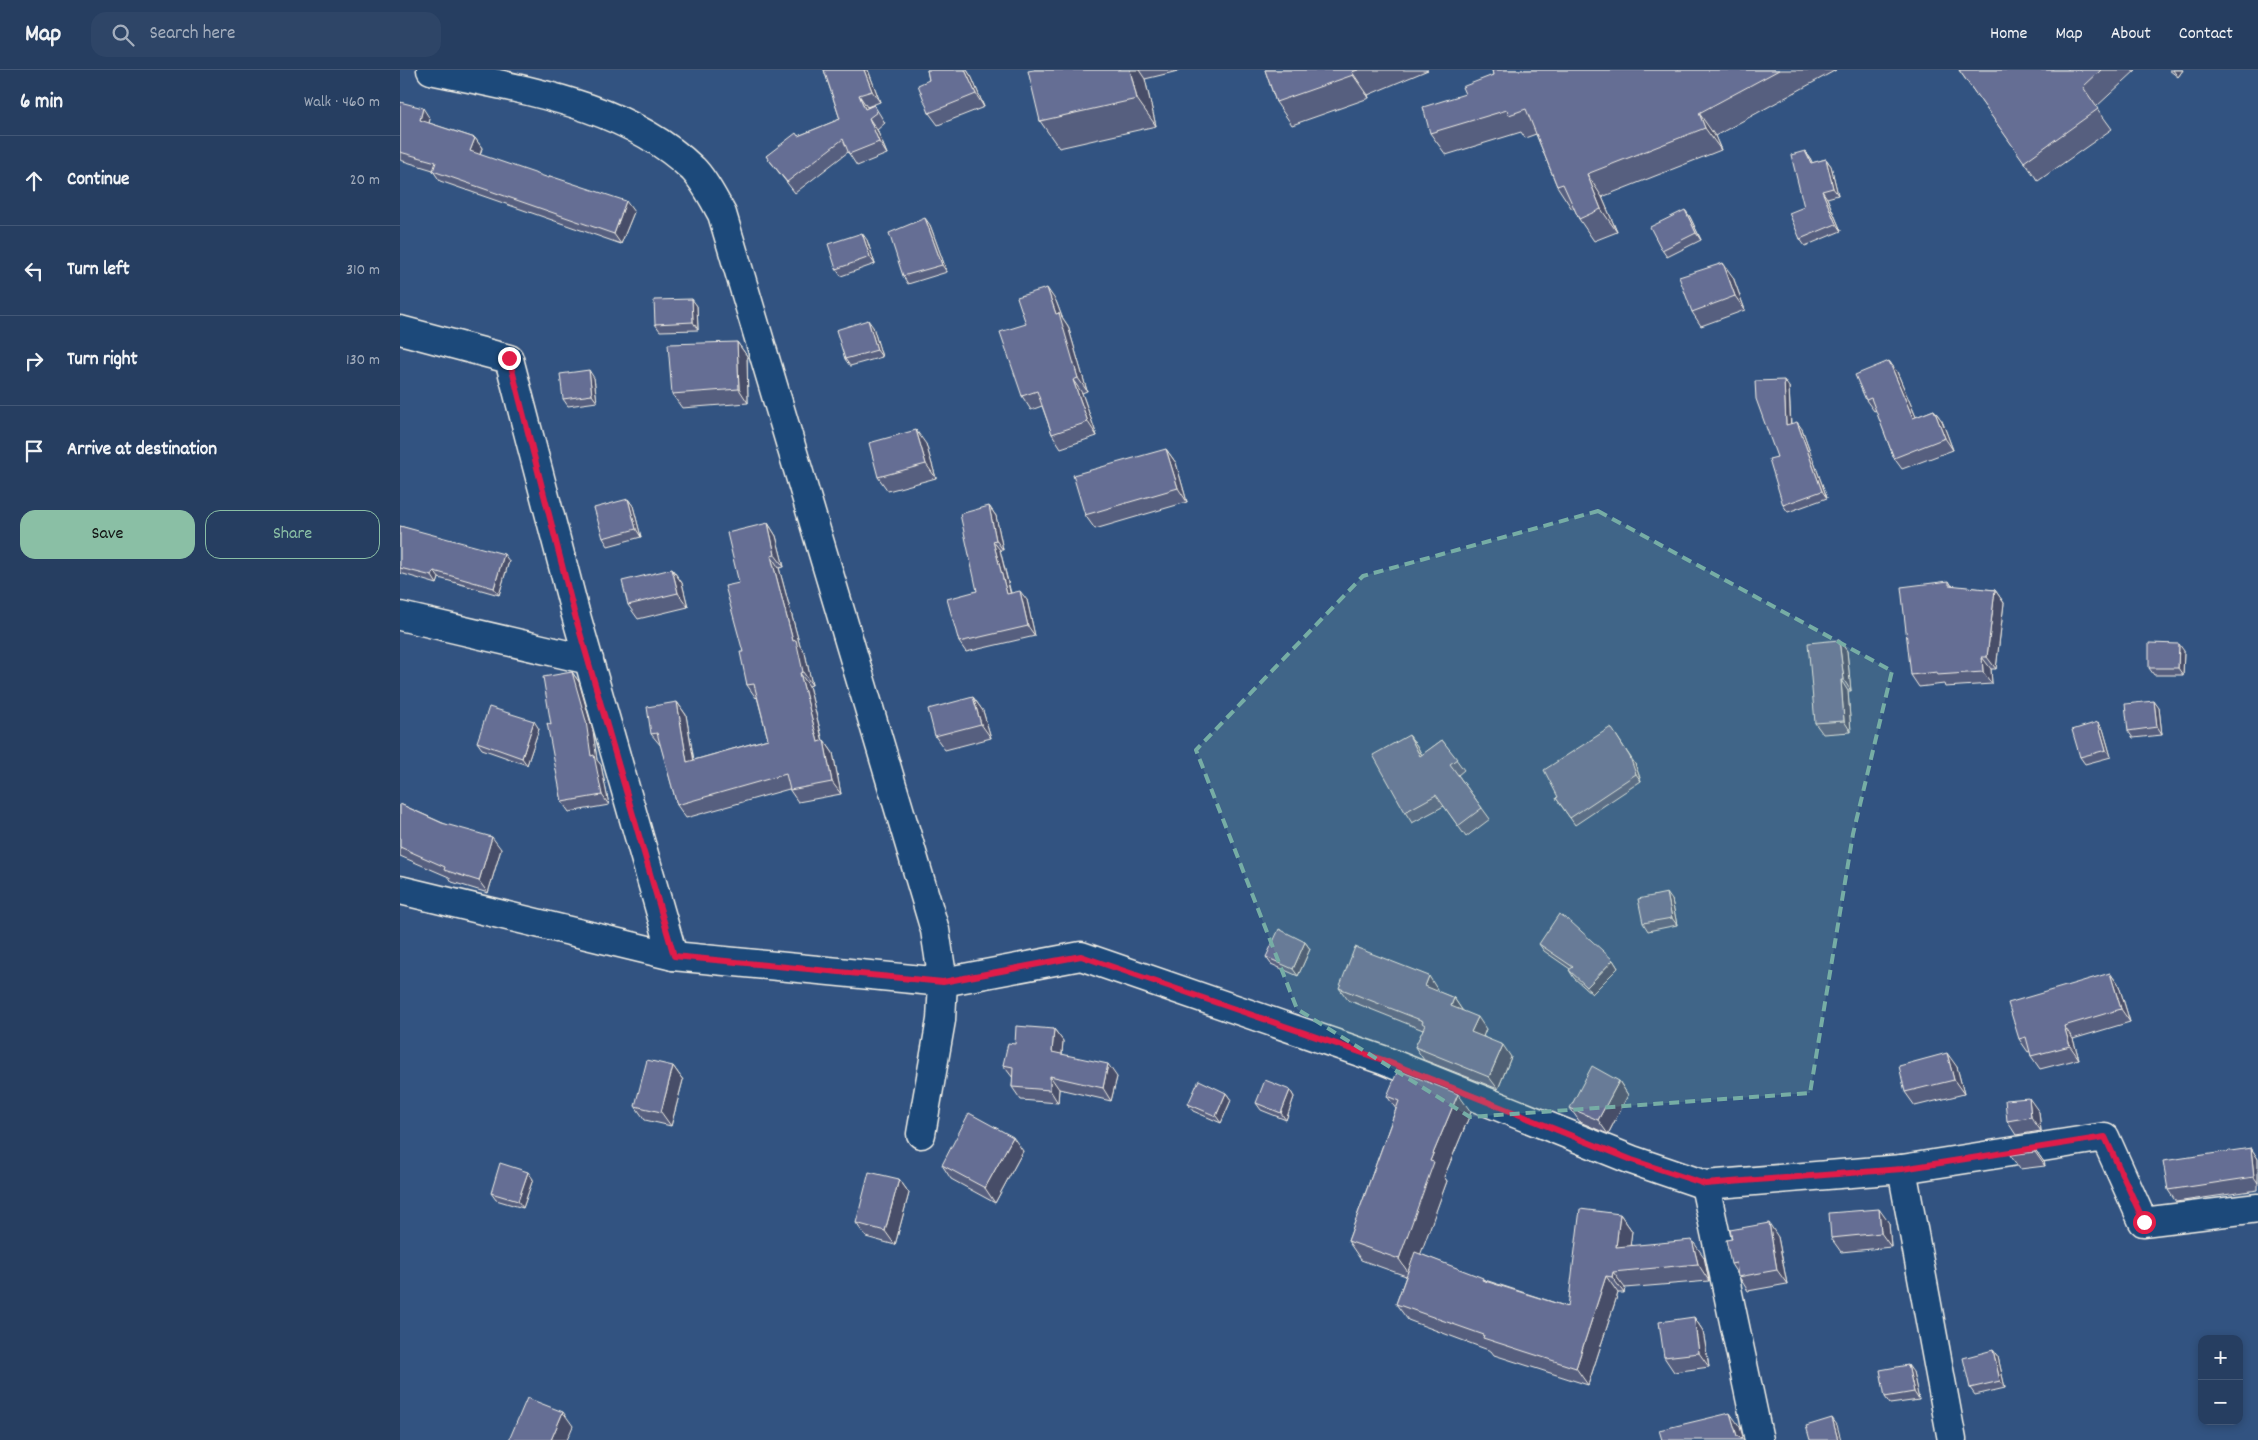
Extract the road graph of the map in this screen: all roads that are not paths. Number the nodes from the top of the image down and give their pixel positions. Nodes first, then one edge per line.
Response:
1 (431, 70) edge
2 (400, 330) edge
3 (400, 616) edge
4 (589, 660) junction
5 (400, 890) edge
6 (674, 956) junction
7 (943, 982) junction
8 (921, 1134) dead end
9 (1902, 1169) junction
10 (1705, 1184) junction
11 (2258, 1208) edge
12 (1759, 1440) edge
13 (1952, 1440) edge

1 - 7 street
2 - 4 street
3 - 4 street
4 - 6 street
5 - 6 street
6 - 7 street
7 - 8 street
7 - 10 street
9 - 10 street
9 - 11 street
9 - 13 street
10 - 12 street

